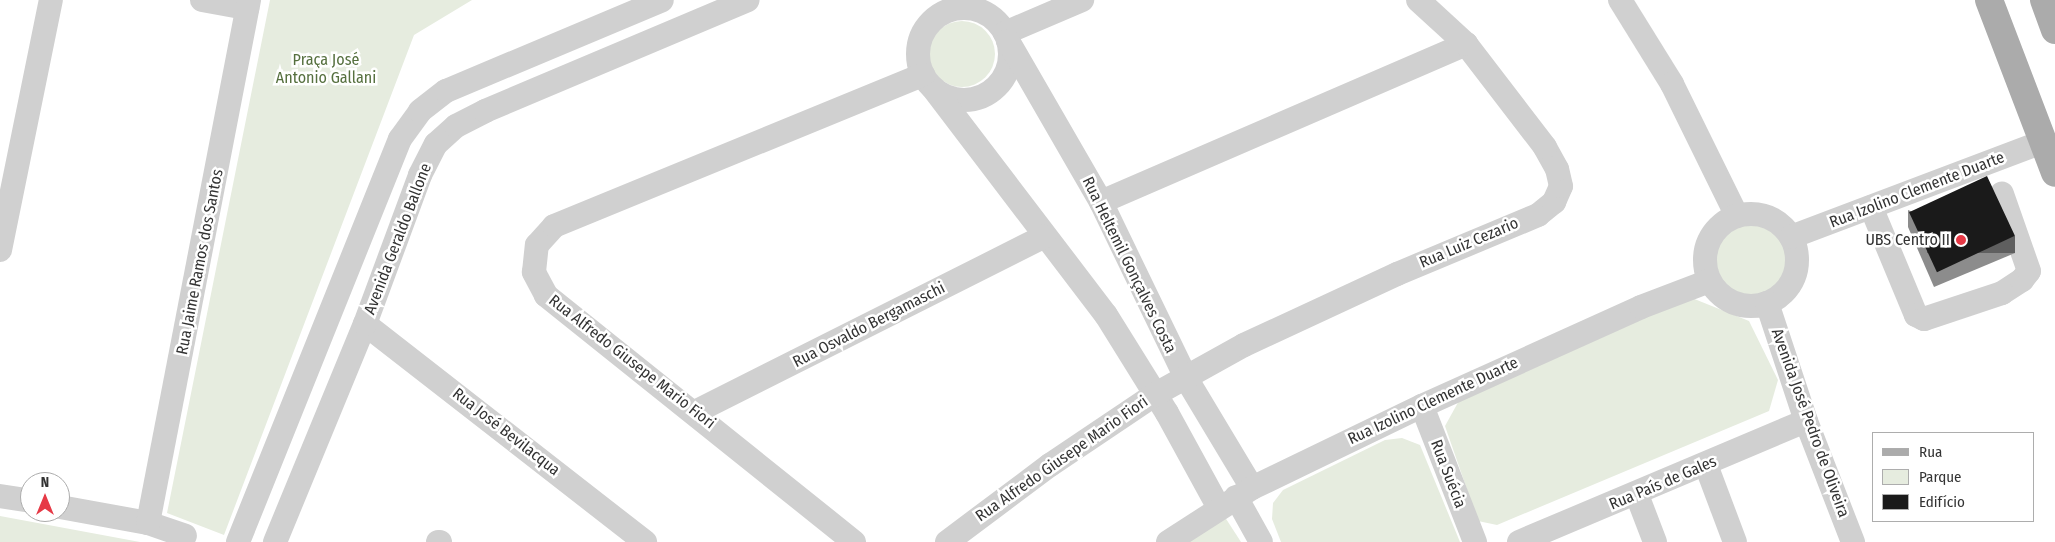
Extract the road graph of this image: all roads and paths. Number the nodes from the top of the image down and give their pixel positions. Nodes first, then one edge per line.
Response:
1 (51, 0) edge
2 (202, 0) edge
3 (662, 0) edge
4 (748, 0) edge
5 (1082, 0) edge
6 (1418, 0) edge
7 (1620, 0) edge
8 (1989, 0) edge
9 (2044, 0) edge
10 (248, 4) edge
11 (2055, 30) edge
12 (1007, 37) junction
13 (1466, 44) junction
14 (928, 82) junction
15 (2043, 142) junction
16 (2055, 173) edge
17 (2002, 194) dead end
18 (1101, 202) junction
19 (1871, 207) junction
20 (1737, 216) junction
21 (1043, 237) junction
22 (1791, 237) junction
23 (0, 250) edge
24 (1709, 280) junction
25 (1767, 303) junction
26 (366, 324) junction
27 (1186, 378) junction
28 (1154, 394) junction
29 (1422, 406) junction
30 (695, 412) junction
31 (1806, 421) junction
32 (1706, 465) junction
33 (1637, 495) junction
34 (0, 496) edge
35 (1236, 498) junction
36 (20, 500) edge
37 (70, 509) edge
38 (148, 523) junction
39 (185, 536) dead end
40 (238, 542) edge
41 (275, 542) edge
42 (644, 542) edge
43 (854, 542) edge
44 (947, 542) edge
45 (1168, 542) edge
46 (1261, 542) edge
47 (1475, 542) edge
48 (1520, 542) edge
49 (1655, 542) edge
50 (1735, 542) edge
51 (1853, 542) edge

1 - 23 street
2 - 10 street
3 - 40 street
4 - 26 street, Avenida Geraldo Ballone
5 - 12 street
6 - 13 street, Rua Luiz Cezario
7 - 20 street
8 - 15 main road
9 - 11 main road
10 - 38 street, Rua Jaime Ramos dos Santos
12 - 14 street
12 - 14 street
12 - 18 street, Rua Heltemil Gonçalves Costa
13 - 18 street
13 - 27 street, Rua Luiz Cezario
14 - 21 street
14 - 30 street, Rua Alfredo Giusepe Mario Fiori
15 - 16 main road
15 - 19 street, Rua Izolino Clemente Duarte
17 - 19 street
18 - 27 street, Rua Heltemil Gonçalves Costa
19 - 22 street, Rua Izolino Clemente Duarte
20 - 22 street
20 - 24 street
21 - 28 street
21 - 30 street, Rua Osvaldo Bergamaschi
22 - 25 street
24 - 25 street
24 - 29 street, Rua Izolino Clemente Duarte
25 - 31 street, Avenida José Pedro de Oliveira
26 - 41 street, Avenida Geraldo Ballone
26 - 42 street, Rua José Bevilacqua
27 - 28 street, Rua Luiz Cezario
27 - 35 street, Rua Heltemil Gonçalves Costa
28 - 35 street
28 - 44 street, Rua Alfredo Giusepe Mario Fiori
29 - 35 street, Rua Izolino Clemente Duarte
29 - 47 street, Rua Suécia
30 - 43 street, Rua Alfredo Giusepe Mario Fiori
31 - 32 street, Rua País de Gales
31 - 51 street, Avenida José Pedro de Oliveira
32 - 33 street, Rua País de Gales
32 - 50 street
33 - 48 street, Rua País de Gales
33 - 49 street
34 - 36 street
35 - 45 street, Rua Izolino Clemente Duarte
35 - 46 street
37 - 38 street
38 - 39 street

